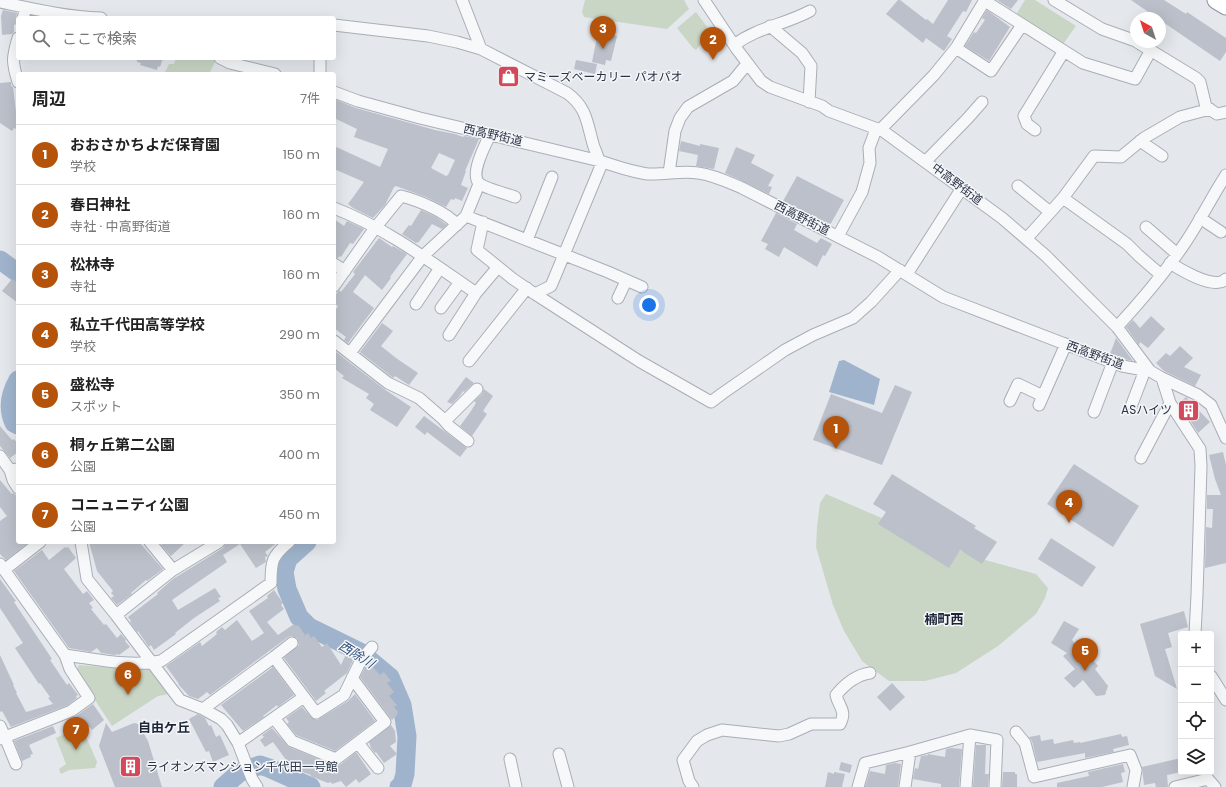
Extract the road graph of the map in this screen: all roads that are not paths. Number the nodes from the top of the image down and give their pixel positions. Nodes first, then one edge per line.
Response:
1 (462, 0) edge
2 (704, 0) edge
3 (1054, 0) edge
4 (1216, 0) edge
5 (985, 1) edge
6 (0, 2) edge
7 (1226, 6) edge
8 (810, 11) dead end
9 (25, 13) edge
10 (62, 16) edge
11 (336, 25) edge
12 (1022, 25) junction
13 (770, 26) junction
14 (1130, 40) edge
15 (734, 45) junction
16 (16, 46) edge
17 (956, 48) junction
18 (1147, 48) edge
19 (481, 50) junction
20 (1151, 50) junction
21 (1064, 51) junction
22 (224, 60) edge
23 (320, 60) edge
24 (747, 64) junction
25 (247, 70) edge
26 (261, 72) edge
27 (320, 72) edge
28 (16, 76) edge
29 (336, 93) edge
30 (809, 102) junction
31 (982, 102) dead end
32 (1210, 109) junction
33 (1226, 112) edge
34 (880, 130) junction
35 (1035, 130) dead end
36 (490, 135) junction
37 (1140, 141) junction
38 (1162, 156) dead end
39 (600, 161) junction
40 (926, 161) junction
41 (669, 173) junction
42 (1226, 175) edge
43 (552, 177) dead end
44 (479, 184) junction
45 (1018, 186) dead end
46 (962, 188) junction
47 (515, 197) dead end
48 (1063, 198) junction
49 (336, 209) edge
50 (1050, 212) junction
51 (466, 216) junction
52 (1200, 218) junction
53 (483, 222) junction
54 (457, 225) junction
55 (1146, 226) dead end
56 (375, 228) junction
57 (1221, 232) dead end
58 (838, 236) junction
59 (1027, 238) junction
60 (527, 240) junction
61 (1177, 254) junction
62 (564, 255) junction
63 (422, 256) junction
64 (1170, 263) junction
65 (336, 265) edge
66 (498, 267) junction
67 (440, 268) junction
68 (345, 272) junction
69 (904, 272) junction
70 (1161, 275) junction
71 (1226, 279) edge
72 (626, 281) junction
73 (460, 282) junction
74 (336, 283) edge
75 (642, 287) dead end
76 (531, 291) junction
77 (476, 293) junction
78 (618, 298) dead end
79 (416, 304) dead end
80 (441, 308) dead end
81 (1116, 328) junction
82 (449, 334) dead end
83 (336, 342) edge
84 (1066, 344) junction
85 (350, 353) junction
86 (469, 361) dead end
87 (1113, 362) junction
88 (1147, 370) junction
89 (1162, 378) junction
90 (477, 389) dead end
91 (1010, 401) dead end
92 (1170, 403) junction
93 (1132, 404) dead end
94 (1094, 412) dead end
95 (445, 421) junction
96 (1226, 438) edge
97 (468, 441) dead end
98 (0, 456) edge
99 (1141, 458) dead end
100 (14, 469) edge
101 (16, 485) edge
102 (37, 544) edge
103 (81, 544) edge
104 (152, 544) edge
105 (216, 544) edge
106 (287, 544) edge
107 (2, 567) edge
108 (173, 570) junction
109 (116, 615) junction
110 (1195, 631) edge
111 (292, 643) dead end
112 (372, 647) dead end
113 (65, 654) junction
114 (274, 657) junction
115 (152, 663) junction
116 (870, 673) dead end
117 (352, 678) junction
118 (1214, 681) edge
119 (304, 697) junction
120 (1226, 700) edge
121 (203, 709) junction
122 (274, 718) junction
123 (0, 726) edge
124 (1016, 732) dead end
125 (970, 735) junction
126 (3, 738) edge
127 (238, 743) junction
128 (358, 743) junction
129 (910, 752) junction
130 (559, 754) dead end
131 (510, 759) dead end
132 (16, 764) dead end
133 (378, 768) dead end
134 (254, 783) edge
135 (516, 787) edge
136 (568, 787) edge
137 (693, 787) edge
138 (858, 787) edge
139 (905, 787) edge
140 (966, 787) edge
141 (995, 787) edge
142 (1133, 787) edge
143 (1175, 787) edge
144 (1215, 787) edge

1 - 19 street
2 - 15 street, 中高野街道
3 - 14 street
4 - 7 highway
5 - 12 street
5 - 17 street
6 - 9 street
8 - 13 street
9 - 10 street
11 - 19 street
12 - 17 street
12 - 21 street
13 - 15 street
13 - 30 street
15 - 24 street, 中高野街道
16 - 28 street
17 - 34 street
18 - 20 street
19 - 39 street
20 - 21 street
20 - 32 street
21 - 35 street
22 - 25 street
23 - 27 street
24 - 30 street, 中高野街道
24 - 41 street
25 - 26 street
29 - 36 street, 西高野街道
30 - 34 street, 中高野街道
31 - 40 street
32 - 33 street
32 - 37 street
34 - 40 street, 中高野街道
34 - 58 street
36 - 39 street, 西高野街道
36 - 44 street
37 - 38 street
37 - 48 street
39 - 41 street, 西高野街道
39 - 62 street
40 - 46 street, 中高野街道
41 - 58 street, 西高野街道
42 - 52 street
43 - 60 street
44 - 47 street
44 - 51 street
45 - 50 street
46 - 59 street, 中高野街道
46 - 69 street
48 - 50 street
48 - 70 street
49 - 56 street
50 - 59 street
51 - 53 street
51 - 54 street
52 - 57 street
52 - 61 street
53 - 60 street
53 - 66 street
54 - 56 street
54 - 63 street
55 - 61 street
56 - 63 street
56 - 68 street
58 - 69 street, 西高野街道
59 - 81 street, 中高野街道
60 - 62 street
61 - 64 street
62 - 72 street
62 - 76 street
63 - 67 street
63 - 85 street
64 - 70 street
64 - 71 street
65 - 68 street
66 - 76 street
66 - 77 street
67 - 73 street
67 - 79 street
68 - 74 street
69 - 76 street
69 - 84 street, 西高野街道
70 - 81 street
72 - 75 street
72 - 78 street
73 - 77 street
73 - 80 street
76 - 86 street
77 - 82 street
81 - 88 street, 中高野街道
83 - 85 street
84 - 87 street, 西高野街道
84 - 91 street
85 - 95 street
87 - 88 street, 西高野街道
87 - 94 street
88 - 89 street, 西高野街道
88 - 93 street
89 - 92 street
89 - 96 street, 西高野街道
90 - 95 street
92 - 99 street
92 - 110 street
95 - 97 street
98 - 100 street
100 - 101 street
102 - 107 street
103 - 109 street
104 - 108 street
105 - 108 street
106 - 115 street
107 - 113 street
108 - 109 street
109 - 115 street
111 - 114 street
112 - 117 street
113 - 115 street
113 - 126 street
114 - 119 street
114 - 121 street
115 - 121 street
116 - 137 street
117 - 119 street
117 - 128 street
118 - 120 street
119 - 122 street
121 - 127 street
122 - 127 street
122 - 128 street
123 - 126 street
124 - 142 street
125 - 129 street
125 - 140 street
125 - 141 street
126 - 132 street
127 - 134 street
128 - 133 street
129 - 138 street
129 - 139 street
130 - 136 street
131 - 135 street
143 - 144 street

